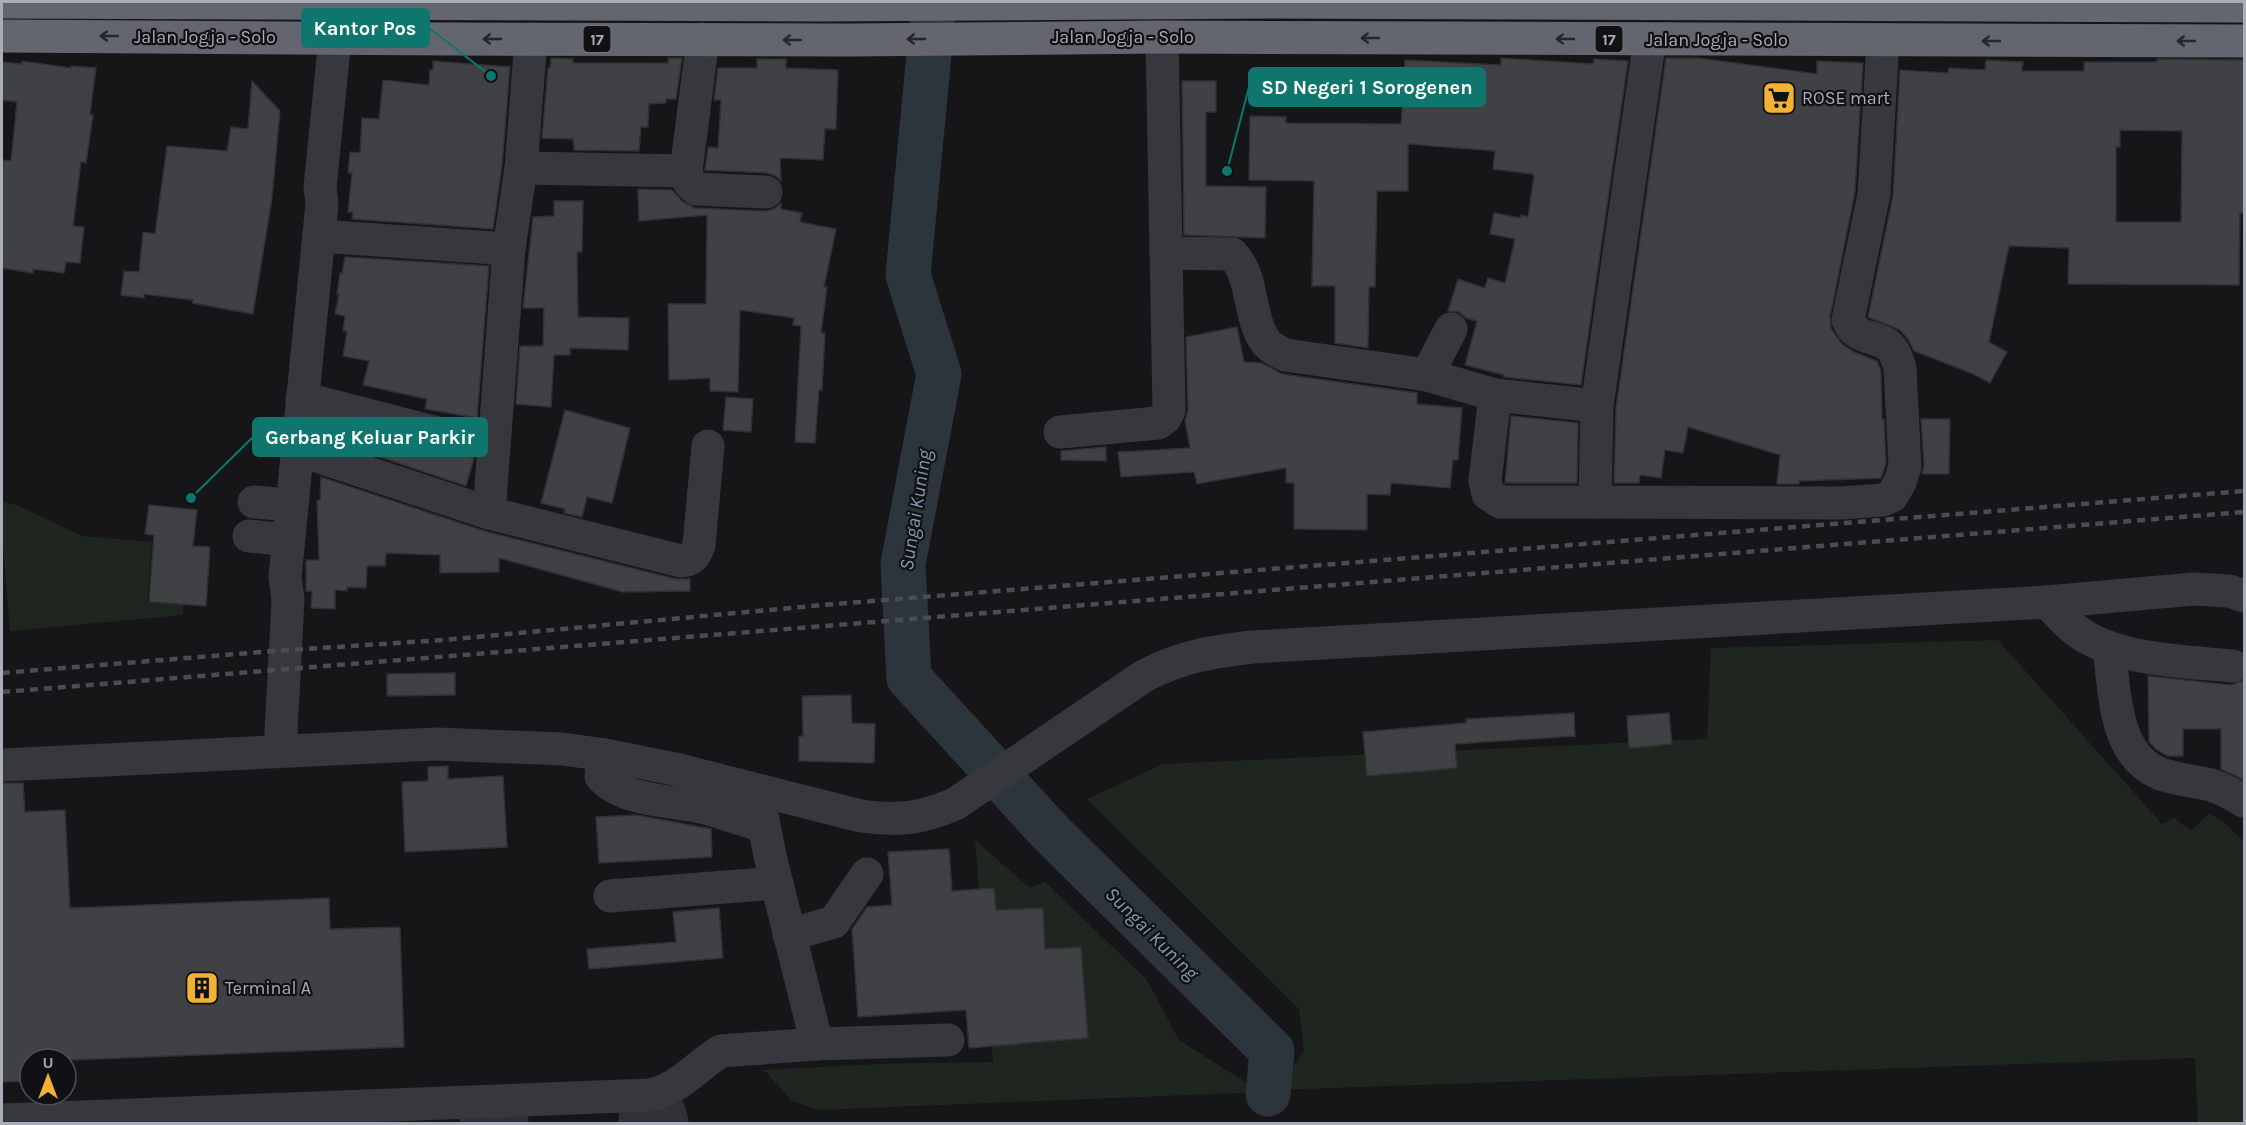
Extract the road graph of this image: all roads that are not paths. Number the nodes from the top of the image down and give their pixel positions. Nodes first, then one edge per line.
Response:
1 (2, 2) edge
2 (254, 2) edge
3 (593, 2) edge
4 (1198, 2) edge
5 (1417, 2) edge
6 (343, 3) edge
7 (830, 3) edge
8 (990, 3) edge
9 (1827, 3) edge
10 (2244, 6) edge
11 (2, 36) edge
12 (1162, 37) junction
13 (340, 38) junction
14 (531, 39) junction
15 (703, 39) junction
16 (1650, 39) junction
17 (1883, 41) junction
18 (2244, 41) edge
19 (521, 168) junction
20 (686, 171) junction
21 (766, 192) dead end
22 (319, 236) junction
23 (509, 249) junction
24 (1166, 253) junction
25 (1451, 329) dead end
26 (1427, 375) junction
27 (1495, 395) junction
28 (302, 398) junction
29 (1597, 406) junction
30 (1060, 432) dead end
31 (445, 435) dead end
32 (708, 446) dead end
33 (296, 449) junction
34 (254, 502) dead end
35 (1595, 502) junction
36 (291, 505) junction
37 (489, 513) junction
38 (249, 537) dead end
39 (288, 540) junction
40 (2244, 596) edge
41 (2047, 602) junction
42 (2109, 648) junction
43 (2233, 666) dead end
44 (276, 710) junction
45 (314, 749) junction
46 (261, 752) junction
47 (605, 754) junction
48 (2, 765) edge
49 (757, 792) junction
50 (2244, 801) edge
51 (763, 826) junction
52 (867, 874) dead end
53 (777, 883) junction
54 (610, 896) dead end
55 (789, 935) junction
56 (948, 1040) dead end
57 (817, 1044) junction
58 (2, 1120) edge

1 - 2 highway, Jalan Jogja - Solo / 17
2 - 6 highway, Jalan Jogja - Solo / 17
3 - 6 highway, Jalan Jogja - Solo / 17
3 - 7 highway, Jalan Jogja - Solo / 17
4 - 5 highway, Jalan Jogja - Solo / 17
4 - 8 highway, Jalan Jogja - Solo / 17
5 - 9 highway, Jalan Jogja - Solo / 17
6 - 13 street
7 - 8 highway, Jalan Jogja - Solo / 17
9 - 10 highway, Jalan Jogja - Solo / 17
13 -> 11 highway, Jalan Jogja - Solo / 17
12 -> 15 highway, Jalan Jogja - Solo / 17
16 -> 12 highway, Jalan Jogja - Solo / 17
12 - 24 street
14 -> 13 highway, Jalan Jogja - Solo / 17
13 - 22 street
14 - 15 highway, Jalan Jogja - Solo / 17
14 - 19 street
15 - 20 street
16 - 17 highway, Jalan Jogja - Solo / 17
16 - 29 street
18 -> 17 highway, Jalan Jogja - Solo / 17
17 - 35 street
19 - 20 street
19 - 23 street
20 - 21 street
22 - 23 street
22 - 28 street
23 - 37 street
24 - 26 street
24 - 30 street
25 - 26 street
26 - 27 street
27 - 29 street
27 - 35 street
28 - 31 street
28 - 33 street
29 - 35 street
32 - 37 street
33 - 36 street
33 - 37 street
34 - 36 street
36 - 39 street
38 - 39 street
39 - 44 street
40 - 41 street
41 - 42 street
41 - 49 street
42 - 43 street
42 - 50 street
44 - 45 street
44 - 46 street
44 - 46 street
45 - 46 street
45 - 47 street
46 - 48 street
47 - 49 street
47 - 51 street
49 - 51 street
51 - 53 street
52 - 55 street
53 - 54 street
53 - 55 street
55 - 57 street
56 - 57 street
57 - 58 street

